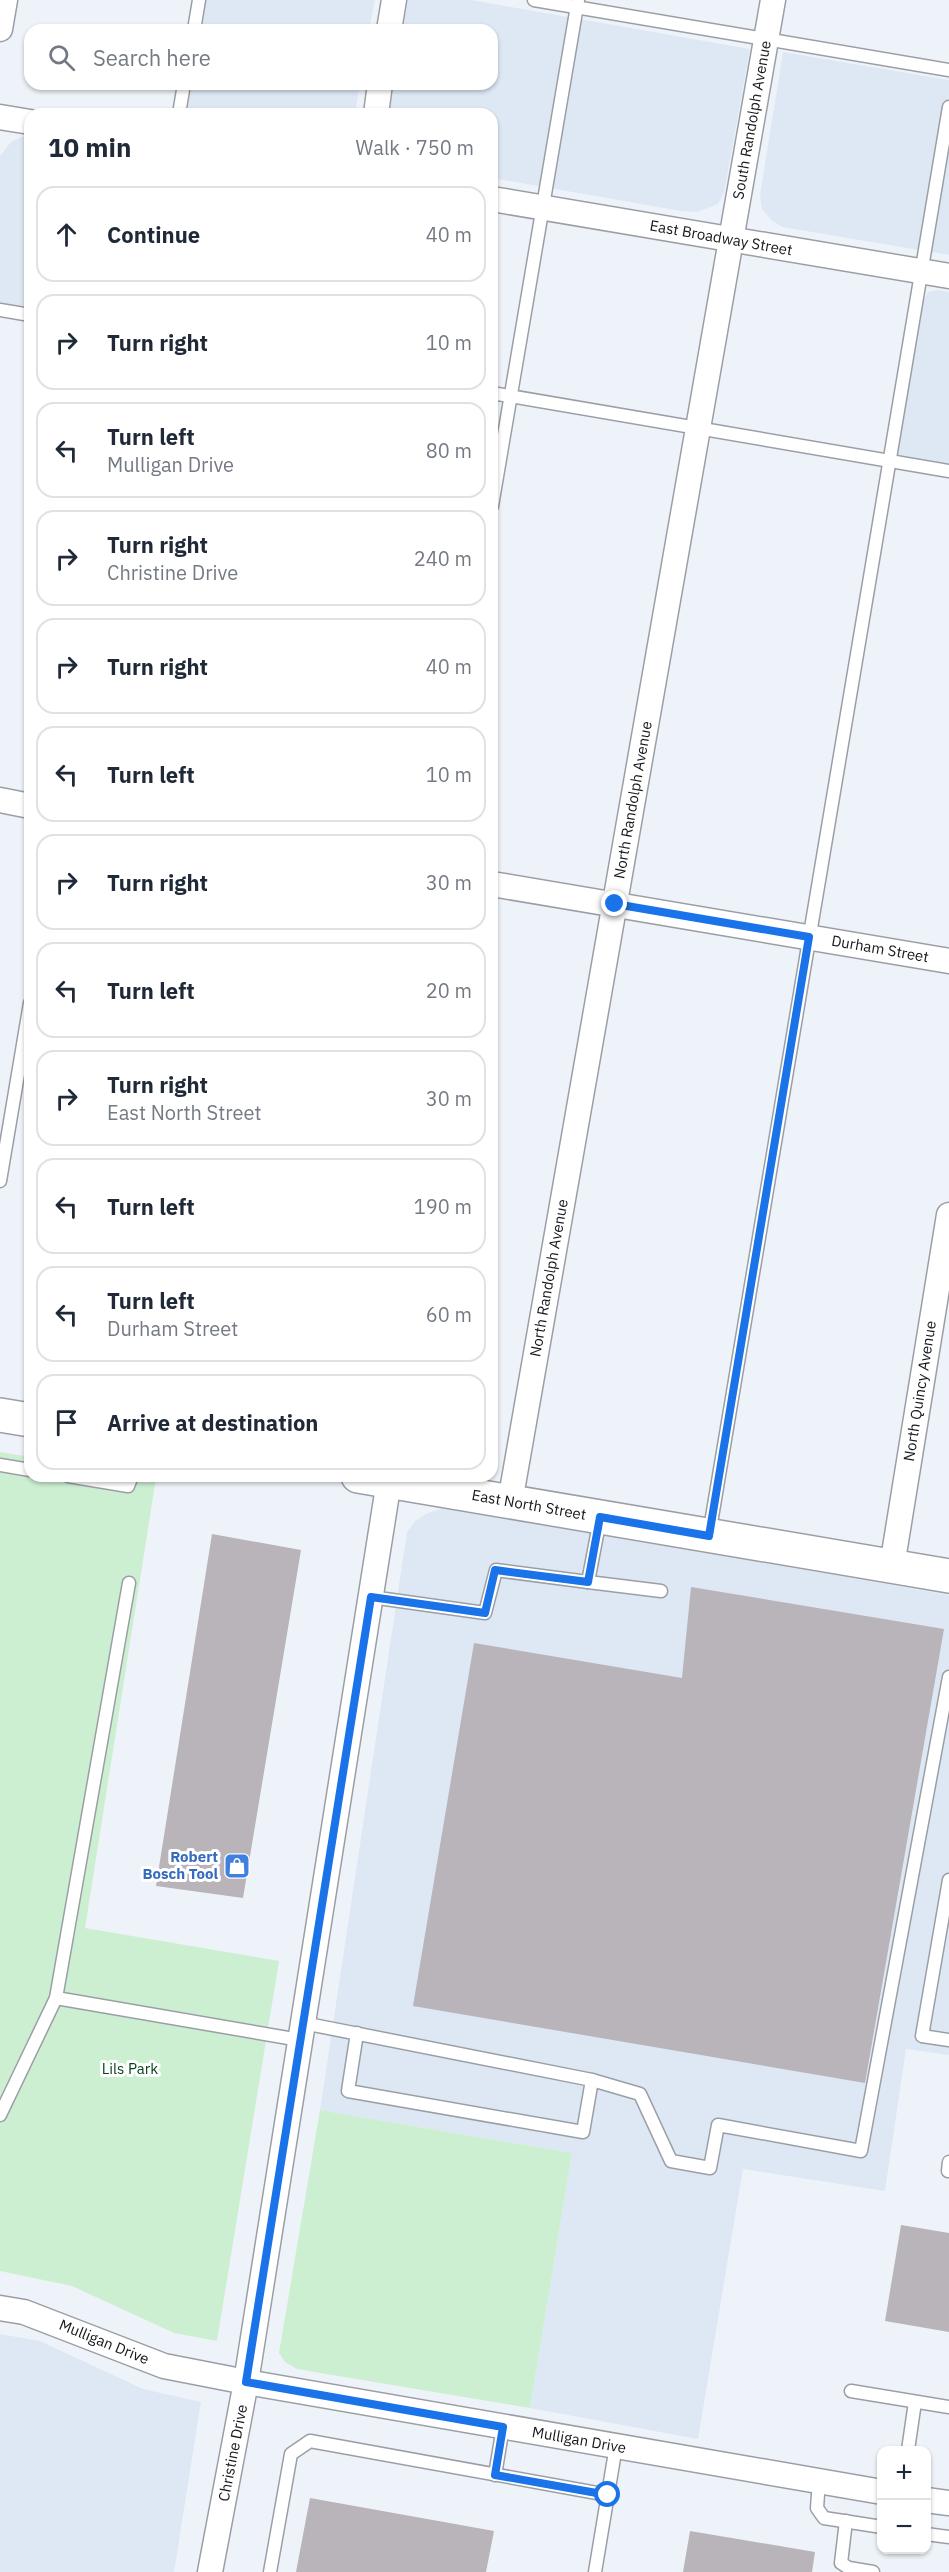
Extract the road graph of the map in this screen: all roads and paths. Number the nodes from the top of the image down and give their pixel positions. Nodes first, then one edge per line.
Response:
1 (5, 0) edge
2 (199, 0) edge
3 (394, 0) edge
4 (534, 0) edge
5 (773, 0) edge
6 (577, 4) edge
7 (195, 24) edge
8 (390, 24) edge
9 (0, 29) edge
10 (766, 39) junction
11 (949, 70) edge
12 (183, 90) edge
13 (379, 90) edge
14 (949, 107) edge
15 (180, 108) edge
16 (377, 108) edge
17 (0, 117) edge
18 (24, 121) edge
19 (498, 200) edge
20 (543, 208) junction
21 (731, 239) junction
22 (921, 271) junction
23 (949, 276) edge
24 (0, 310) edge
25 (24, 314) edge
26 (498, 394) edge
27 (511, 397) junction
28 (698, 428) junction
29 (890, 461) junction
30 (949, 471) edge
31 (498, 472) edge
32 (0, 801) edge
33 (24, 805) edge
34 (498, 885) edge
35 (615, 904) junction
36 (809, 937) junction
37 (949, 961) edge
38 (24, 1039) edge
39 (0, 1181) edge
40 (949, 1215) edge
41 (0, 1415) edge
42 (24, 1419) edge
43 (0, 1465) edge
44 (24, 1469) edge
45 (104, 1482) edge
46 (130, 1482) edge
47 (389, 1482) edge
48 (395, 1482) edge
49 (510, 1502) junction
50 (600, 1517) junction
51 (709, 1536) junction
52 (891, 1566) junction
53 (949, 1576) edge
54 (588, 1582) junction
55 (129, 1583) dead end
56 (661, 1591) dead end
57 (371, 1597) junction
58 (949, 1677) edge
59 (949, 1880) edge
60 (56, 1998) junction
61 (301, 2031) junction
62 (357, 2033) junction
63 (949, 2040) edge
64 (592, 2080) junction
65 (0, 2115) edge
66 (0, 2308) edge
67 (246, 2382) junction
68 (851, 2391) dead end
69 (915, 2402) junction
70 (949, 2407) edge
71 (503, 2427) junction
72 (616, 2446) junction
73 (909, 2446) edge
74 (495, 2475) junction
75 (819, 2481) junction
76 (877, 2491) edge
77 (608, 2495) junction
78 (931, 2501) edge
79 (949, 2504) edge
80 (846, 2521) junction
81 (877, 2526) edge
82 (931, 2535) edge
83 (949, 2537) edge
84 (210, 2572) edge
85 (270, 2572) edge
86 (595, 2572) edge
87 (873, 2572) edge

1 - 9 street
2 - 7 lane
3 - 8 street
4 - 6 lane
5 - 10 street, South Randolph Avenue
6 - 10 lane
6 - 20 lane
10 - 11 lane
10 - 21 street, South Randolph Avenue
12 - 15 lane
13 - 16 street
14 - 22 lane
17 - 18 street
19 - 20 street, East Broadway Street
20 - 21 street, East Broadway Street
20 - 27 lane
21 - 22 street, East Broadway Street
21 - 28 street, North Randolph Avenue
22 - 23 street, East Broadway Street
22 - 29 lane
24 - 25 lane
26 - 27 lane
27 - 28 lane
27 - 31 lane
28 - 29 lane
28 - 35 street, North Randolph Avenue
29 - 30 lane
29 - 36 lane
32 - 33 street
34 - 35 street, Durham Street
35 - 36 street, Durham Street
35 - 49 street, North Randolph Avenue
36 - 37 street, Durham Street
36 - 51 lane
38 - 39 lane
40 - 52 street, North Quincy Avenue
41 - 42 street
43 - 44 lane
45 - 46 lane
47 - 57 street, Christine Drive
48 - 49 street, East North Street
49 - 50 street, East North Street
50 - 51 street, East North Street
50 - 54 lane
51 - 52 street, East North Street
52 - 53 street, East North Street
54 - 56 lane
54 - 57 lane
55 - 60 lane
57 - 61 street, Christine Drive
58 - 64 lane
59 - 63 lane
60 - 61 lane
60 - 65 lane
61 - 62 lane
61 - 67 street, Christine Drive
62 - 64 lane
62 - 64 lane
66 - 67 street, Mulligan Drive
67 - 71 street, Mulligan Drive
67 - 84 street, Christine Drive
68 - 69 lane
69 - 70 lane
69 - 73 lane
71 - 72 street, Mulligan Drive
71 - 74 lane
72 - 75 street, Mulligan Drive
72 - 77 lane
74 - 77 lane
74 - 85 lane
75 - 76 street, Mulligan Drive
75 - 80 lane
77 - 86 lane
78 - 79 street
80 - 81 lane
80 - 87 lane
82 - 83 lane

